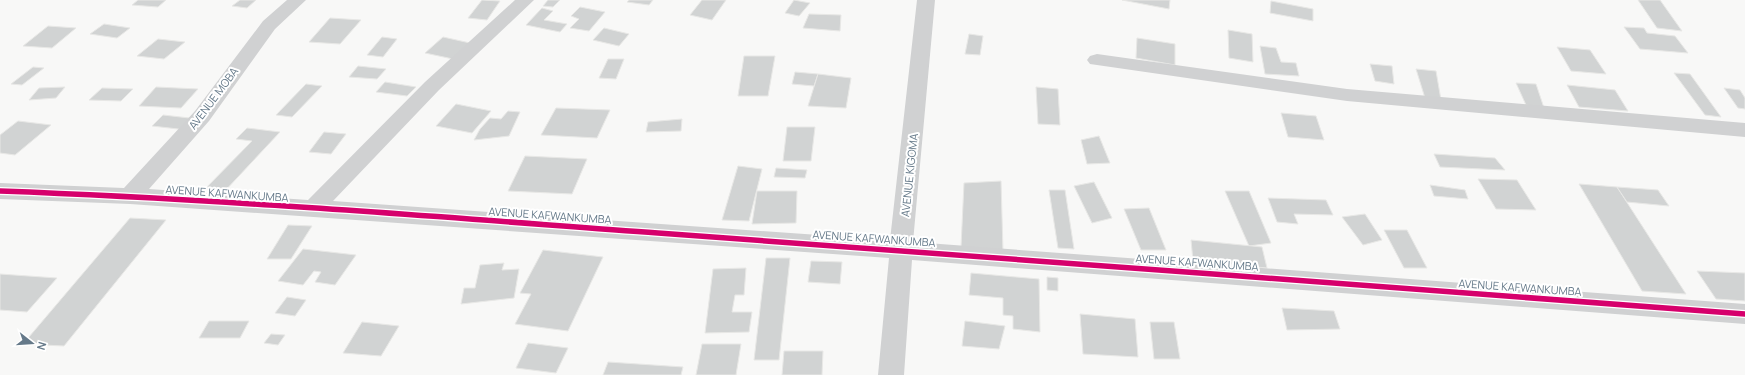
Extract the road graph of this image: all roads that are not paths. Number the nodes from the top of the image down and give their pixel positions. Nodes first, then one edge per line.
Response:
1 (296, 0) edge
2 (525, 0) edge
3 (926, 0) edge
4 (1097, 60) dead end
5 (1745, 130) edge
6 (0, 191) edge
7 (130, 196) junction
8 (312, 208) junction
9 (901, 250) junction
10 (1745, 314) edge
11 (891, 375) edge

1 - 7 street, AVENUE MOBA
2 - 8 street
3 - 9 street, AVENUE KIGOMA
4 - 5 street
6 - 7 street, AVENUE KAFWANKUMBA
7 - 8 street, AVENUE KAFWANKUMBA
8 - 9 street, AVENUE KAFWANKUMBA
9 - 10 street, AVENUE KAFWANKUMBA
9 - 11 street, AVENUE KIGOMA

